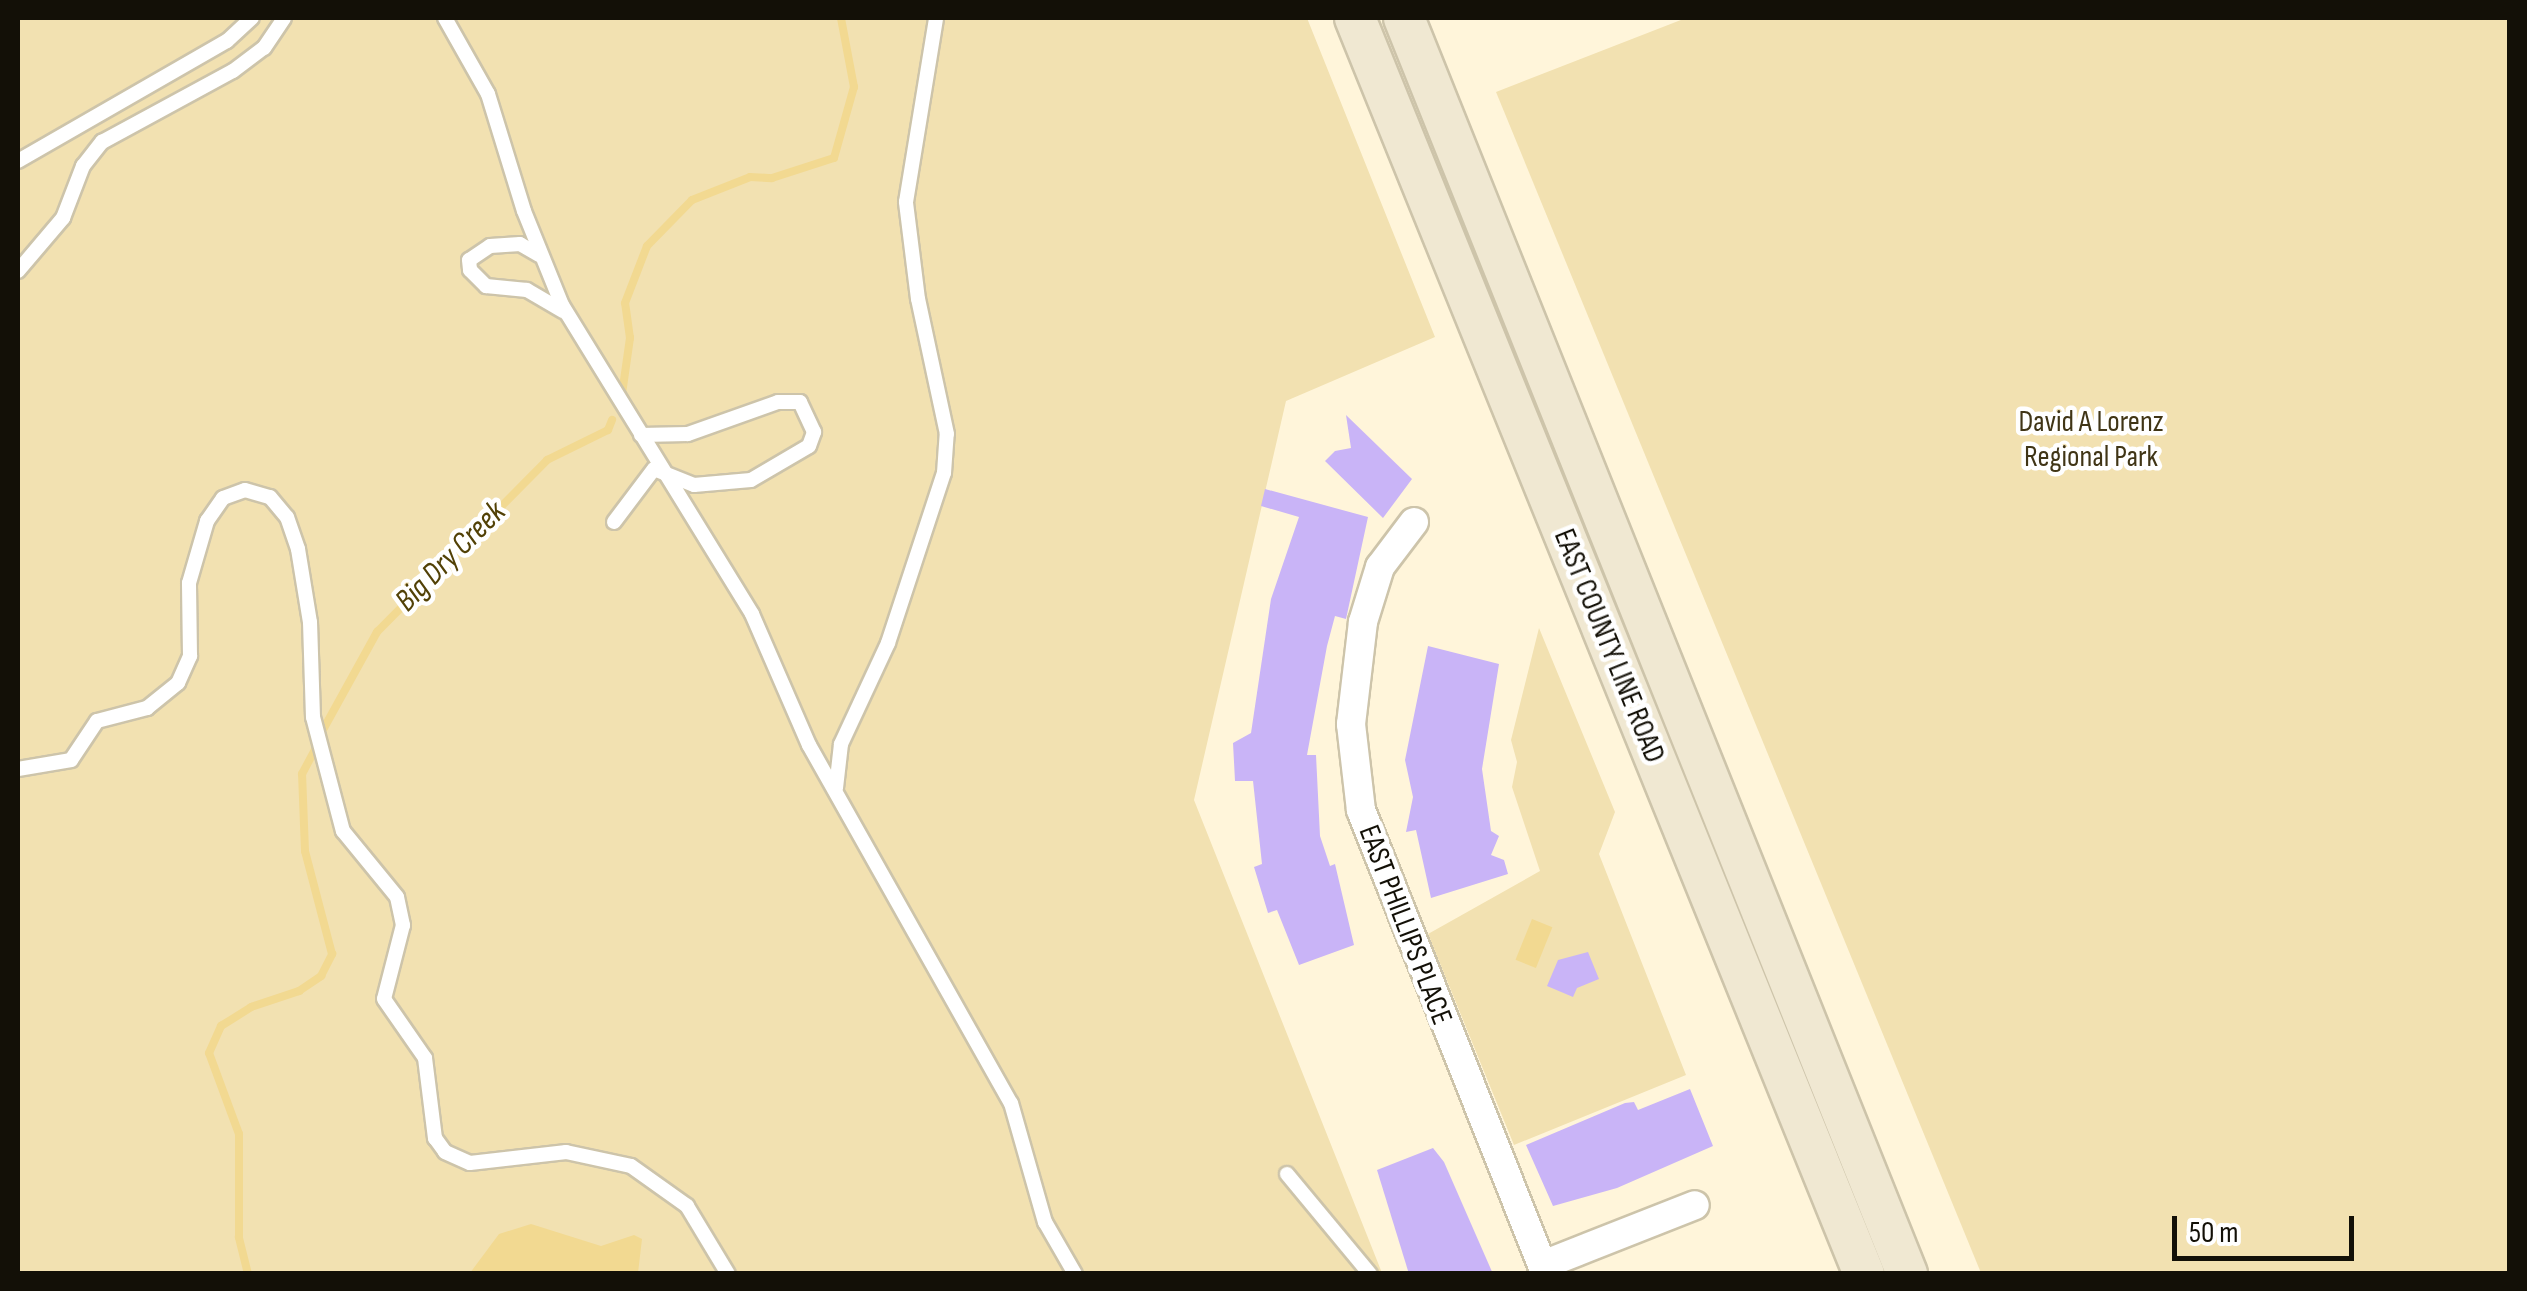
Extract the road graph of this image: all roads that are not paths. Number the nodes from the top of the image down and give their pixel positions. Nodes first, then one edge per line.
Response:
1 (252, 18) edge
2 (284, 18) edge
3 (445, 18) edge
4 (936, 18) edge
5 (1355, 18) edge
6 (1404, 18) edge
7 (18, 161) edge
8 (540, 255) junction
9 (18, 271) edge
10 (568, 314) junction
11 (642, 436) junction
12 (662, 470) junction
13 (614, 522) dead end
14 (1414, 522) dead end
15 (840, 744) junction
16 (814, 753) junction
17 (18, 769) edge
18 (838, 798) junction
19 (1286, 1174) dead end
20 (1695, 1205) dead end
21 (1544, 1269) edge
22 (728, 1274) edge
23 (1075, 1274) edge
24 (1370, 1274) edge
25 (1864, 1274) edge
26 (1908, 1274) edge

1 - 7 lane
2 - 9 lane
3 - 8 lane
4 - 15 lane
5 - 25 main road, EAST COUNTY LINE ROAD
6 - 26 main road, EAST COUNTY LINE ROAD
8 - 10 lane
8 - 10 lane
10 - 11 lane
11 - 12 lane
11 - 12 lane
12 - 13 lane
12 - 16 lane
14 - 21 street, EAST PHILLIPS PLACE
15 - 16 lane
15 - 18 lane
16 - 18 lane
17 - 22 lane
18 - 23 lane
19 - 24 lane
20 - 21 street, EAST PHILLIPS PLACE

